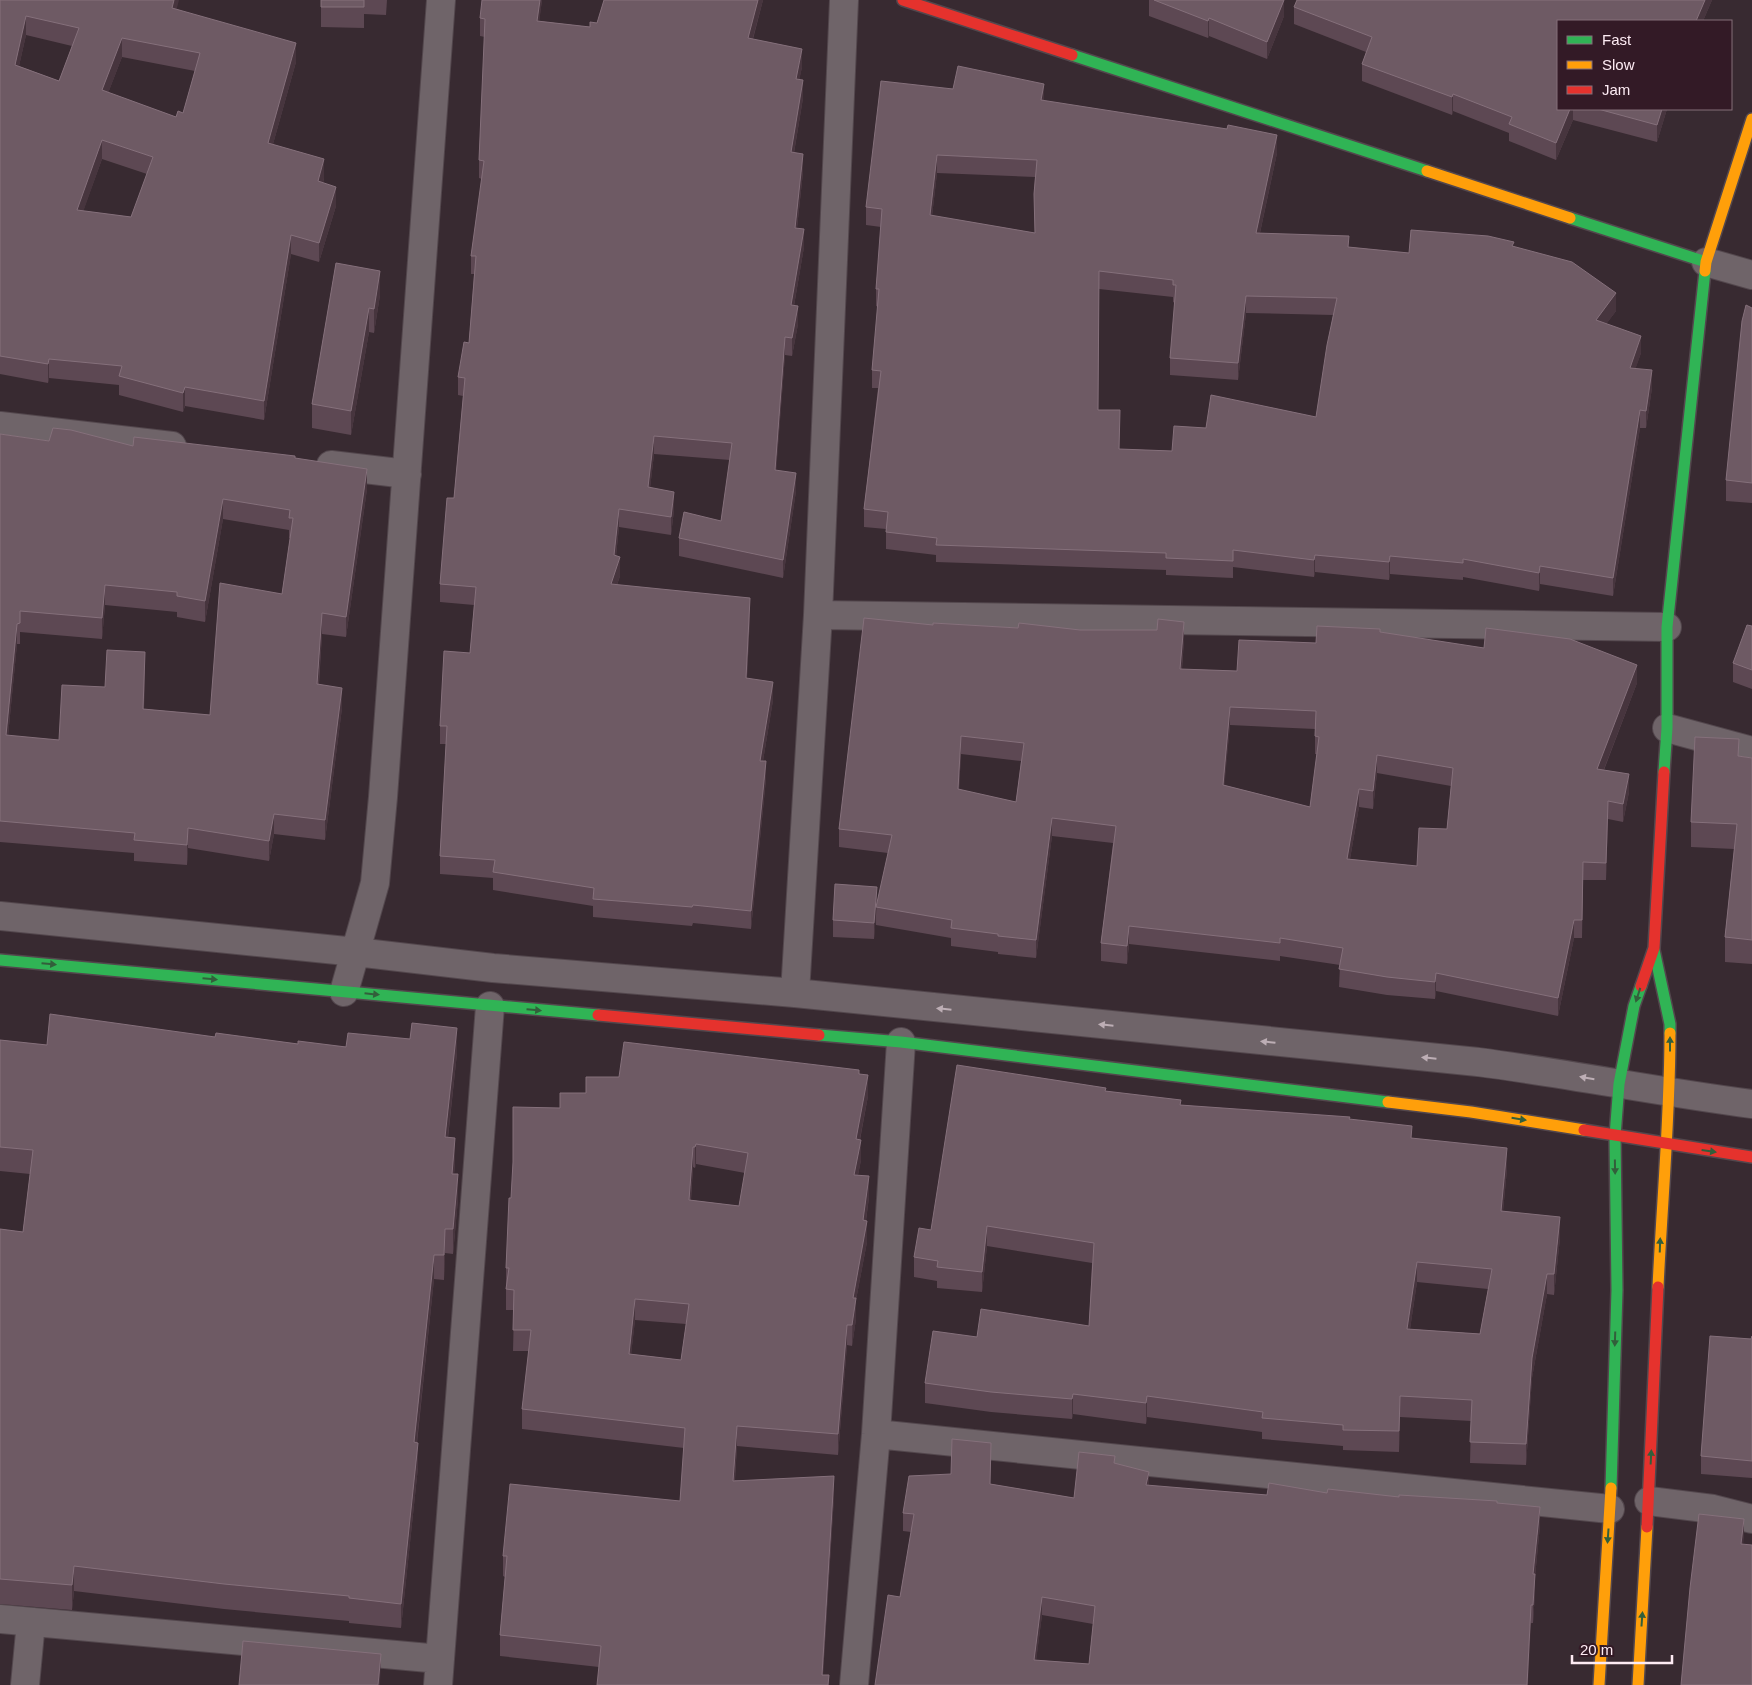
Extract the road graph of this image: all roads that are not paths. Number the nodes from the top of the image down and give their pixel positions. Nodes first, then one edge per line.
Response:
1 (441, 0) edge
2 (844, 0) edge
3 (903, 0) edge
4 (1752, 119) edge
5 (1706, 262) junction
6 (1752, 275) edge
7 (0, 426) edge
8 (198, 449) edge
9 (308, 462) edge
10 (407, 474) junction
11 (818, 615) junction
12 (1667, 627) junction
13 (1667, 728) junction
14 (1752, 751) edge
15 (0, 916) edge
16 (1654, 948) junction
17 (356, 952) junction
18 (0, 960) edge
19 (344, 992) junction
20 (795, 993) junction
21 (490, 1006) junction
22 (901, 1042) junction
23 (1620, 1084) junction
24 (1670, 1093) junction
25 (1752, 1104) edge
26 (1614, 1136) junction
27 (1666, 1145) junction
28 (1752, 1157) edge
29 (876, 1434) junction
30 (1649, 1501) junction
31 (1610, 1509) junction
32 (1752, 1519) edge
33 (0, 1618) edge
34 (31, 1622) junction
35 (439, 1672) edge
36 (25, 1685) edge
37 (854, 1685) edge
38 (1599, 1685) edge
39 (1638, 1685) edge

1 - 10 street
2 - 11 street
3 - 5 street
4 - 5 street
5 - 6 street
5 - 12 street
7 - 8 street
9 - 10 street
10 - 17 street
11 - 12 street
11 - 20 street
12 - 13 street
13 - 14 street
13 - 16 street
15 - 17 street
16 -> 23 street
24 -> 16 street
17 - 19 street
17 - 20 street
18 -> 19 street
19 -> 21 street
23 -> 20 street
21 -> 22 street
21 - 35 street
22 -> 26 street
22 - 29 street
23 - 24 street
23 - 26 street
24 - 25 street
24 - 27 street
26 - 27 street
26 -> 31 street
27 -> 28 street
30 -> 27 street
29 - 31 street
29 - 37 street
30 - 32 street
39 -> 30 street
31 -> 38 street
33 - 34 street
34 - 35 street
34 - 36 street

